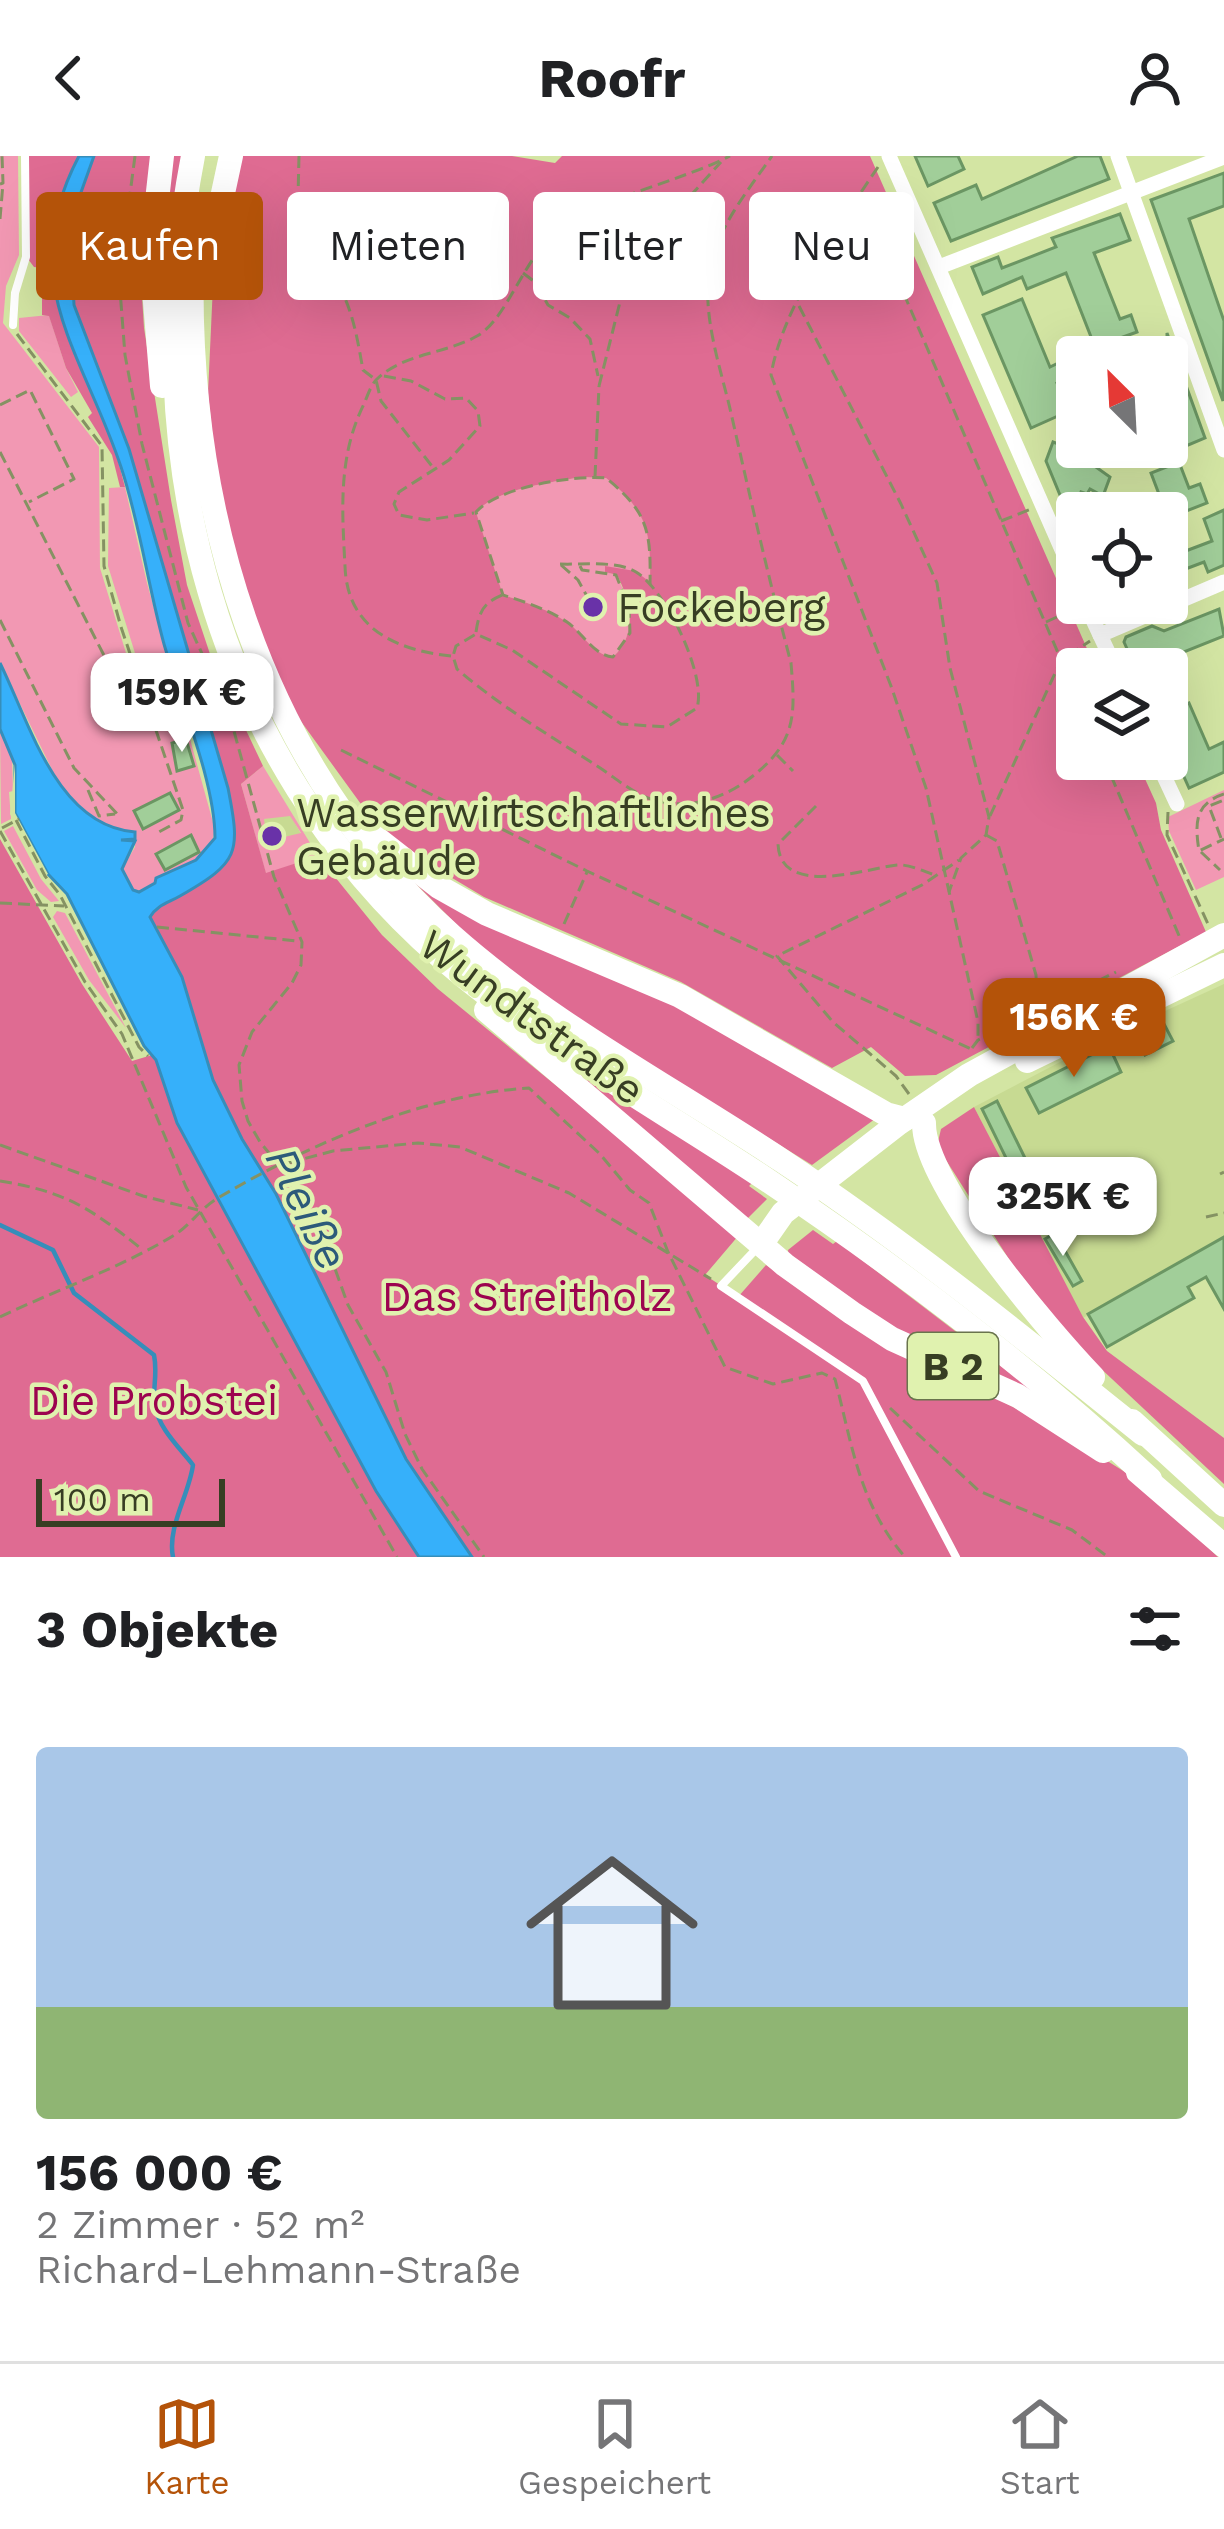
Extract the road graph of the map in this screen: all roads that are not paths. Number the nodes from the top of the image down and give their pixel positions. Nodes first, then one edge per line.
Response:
1 (25, 156) edge
2 (162, 156) edge
3 (196, 156) edge
4 (230, 156) edge
5 (888, 156) edge
6 (1118, 156) edge
7 (1224, 157) edge
8 (1130, 190) junction
9 (939, 267) junction
10 (13, 325) road end
11 (191, 353) junction
12 (1224, 450) edge
13 (181, 468) junction
14 (1056, 536) edge
15 (1224, 582) edge
16 (1095, 624) edge
17 (1100, 634) junction
18 (1106, 648) edge
19 (1166, 780) edge
20 (1177, 804) road end
21 (339, 806) junction
22 (1217, 932) edge
23 (442, 958) junction
24 (1224, 965) edge
25 (913, 1113) junction
26 (773, 1169) junction
27 (854, 1225) junction
28 (763, 1243) junction
29 (1143, 1434) junction
30 (1150, 1479) junction
31 (1224, 1504) edge
32 (1224, 1546) edge
33 (956, 1557) edge

1 - 10 lane
2 - 13 main road
3 - 11 main road, Wundtstraße
3 - 13 main road, Wundtstraße
4 - 11 main road
5 - 9 street
6 - 8 street
7 - 8 street
8 - 9 street
8 - 12 street
9 - 14 street
11 - 21 main road, Wundtstraße
13 - 23 main road, Wundtstraße
15 - 17 street
16 - 17 street
17 - 18 street
19 - 20 street
21 - 25 main road
21 - 26 main road, Wundtstraße
22 - 25 main road
23 - 26 main road, Wundtstraße
23 - 28 main road, B 2
24 - 25 main road
25 - 28 main road
25 - 29 main road, B 2
26 - 27 main road, Wundtstraße
27 - 29 main road, Wundtstraße
27 - 30 main road, Wundtstraße
28 - 30 main road, B 2
28 - 33 lane
29 - 31 main road, B 2
30 - 32 main road, B 2

